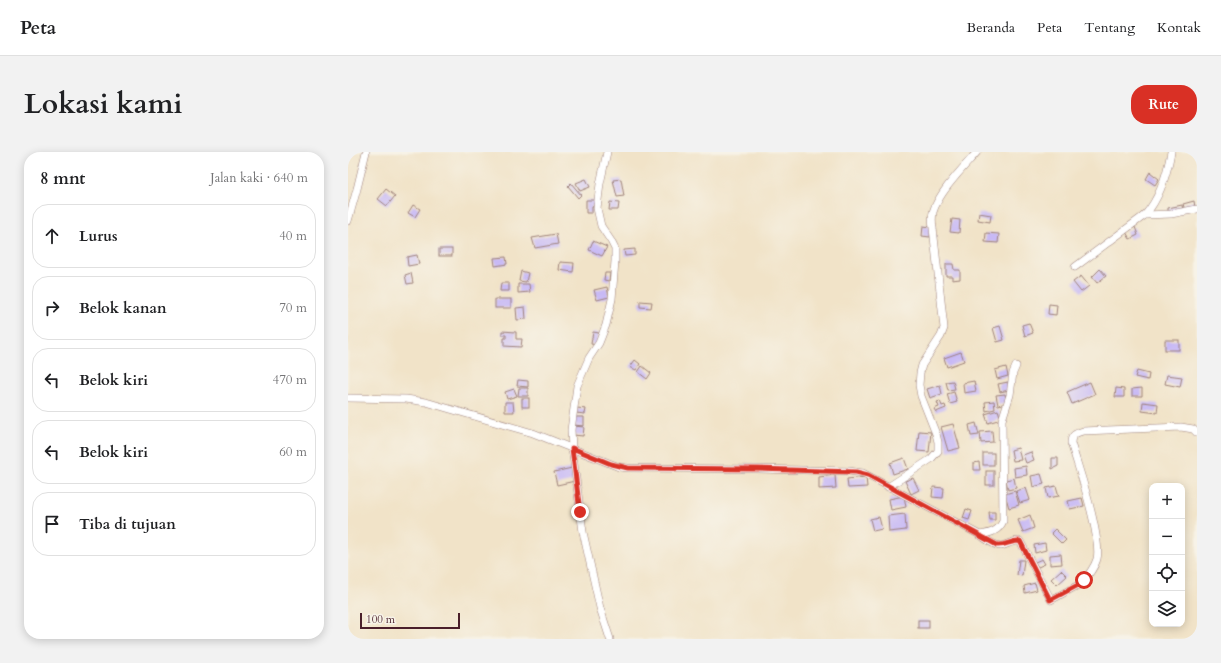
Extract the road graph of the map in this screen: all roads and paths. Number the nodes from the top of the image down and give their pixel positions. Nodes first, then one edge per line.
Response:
1 (366, 152) edge
2 (607, 152) edge
3 (977, 152) edge
4 (1171, 152) edge
5 (1197, 209) edge
6 (1145, 215) junction
7 (348, 221) edge
8 (1075, 267) dead end
9 (1016, 366) dead end
10 (348, 398) edge
11 (1197, 433) edge
12 (572, 448) junction
13 (888, 487) junction
14 (980, 535) junction
15 (610, 639) edge

1 - 7 street
2 - 12 street
3 - 13 street
4 - 6 street
5 - 6 street
6 - 8 street
9 - 14 street
10 - 12 street
11 - 14 street
12 - 13 street
12 - 15 street
13 - 14 street

